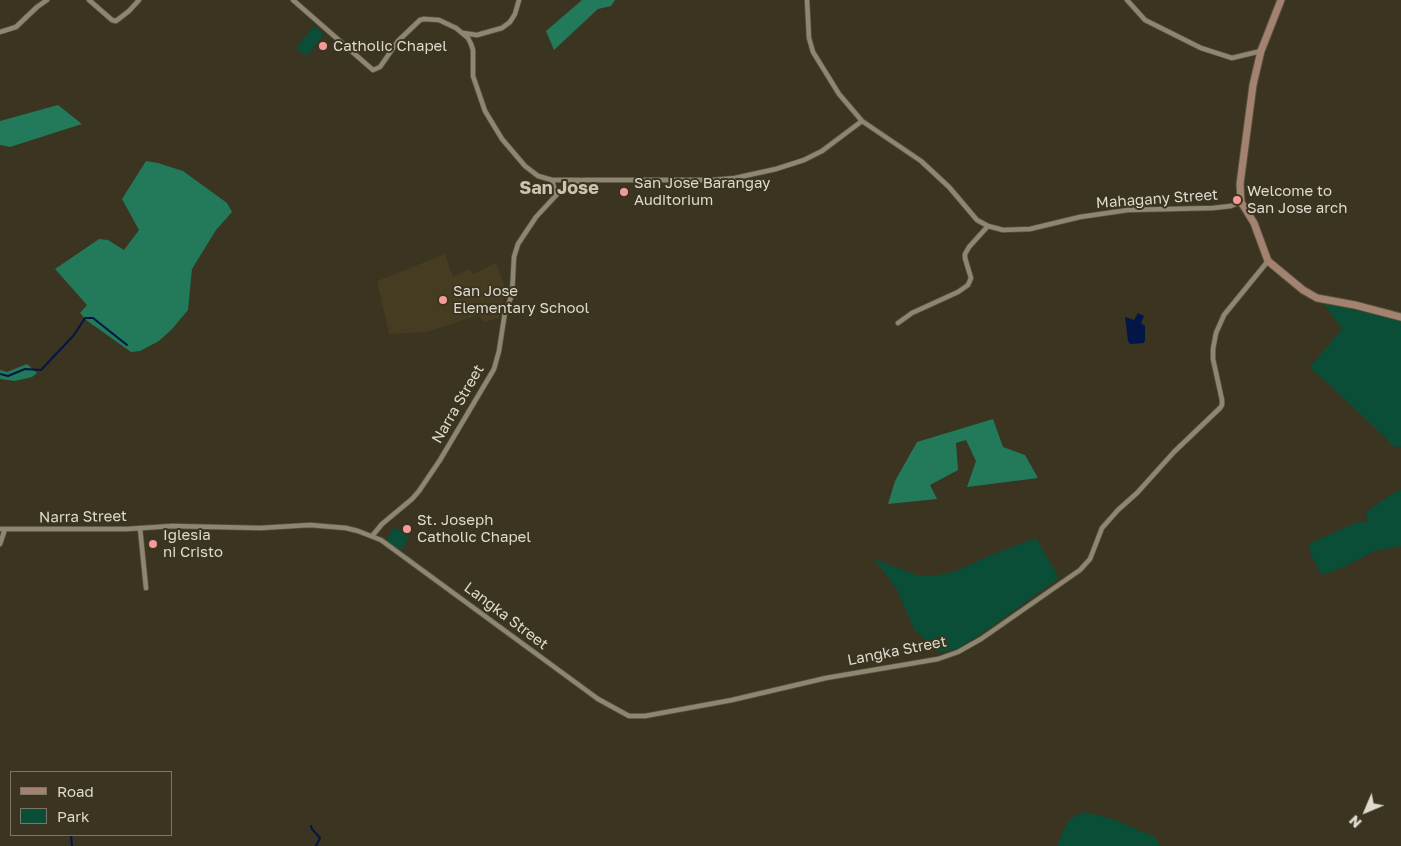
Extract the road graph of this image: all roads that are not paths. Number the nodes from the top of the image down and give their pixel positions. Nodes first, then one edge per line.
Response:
1 (47, 0) edge
2 (89, 0) edge
3 (139, 0) edge
4 (293, 0) edge
5 (519, 0) edge
6 (807, 0) edge
7 (1127, 0) edge
8 (1281, 0) edge
9 (0, 32) edge
10 (462, 33) junction
11 (1260, 52) junction
12 (862, 121) junction
13 (552, 180) junction
14 (584, 180) junction
15 (556, 195) junction
16 (1241, 202) junction
17 (988, 226) junction
18 (1268, 261) junction
19 (1401, 317) edge
20 (898, 323) dead end
21 (140, 528) junction
22 (3, 529) edge
23 (373, 536) junction
24 (0, 544) edge
25 (146, 588) dead end

1 - 9 street
2 - 3 street
4 - 10 street
5 - 10 street
6 - 12 street
7 - 11 street
8 - 11 street
10 - 13 street
11 - 16 street
12 - 14 street, Narra Street
12 - 17 street
13 - 14 street
13 - 15 street
14 - 15 street, Narra Street
15 - 23 street, Narra Street
16 - 17 street, Mahagany Street
16 - 18 street
17 - 20 street
18 - 19 street
18 - 23 street, Langka Street
21 - 22 street, Narra Street
21 - 23 street, Narra Street
21 - 25 street
22 - 24 street

